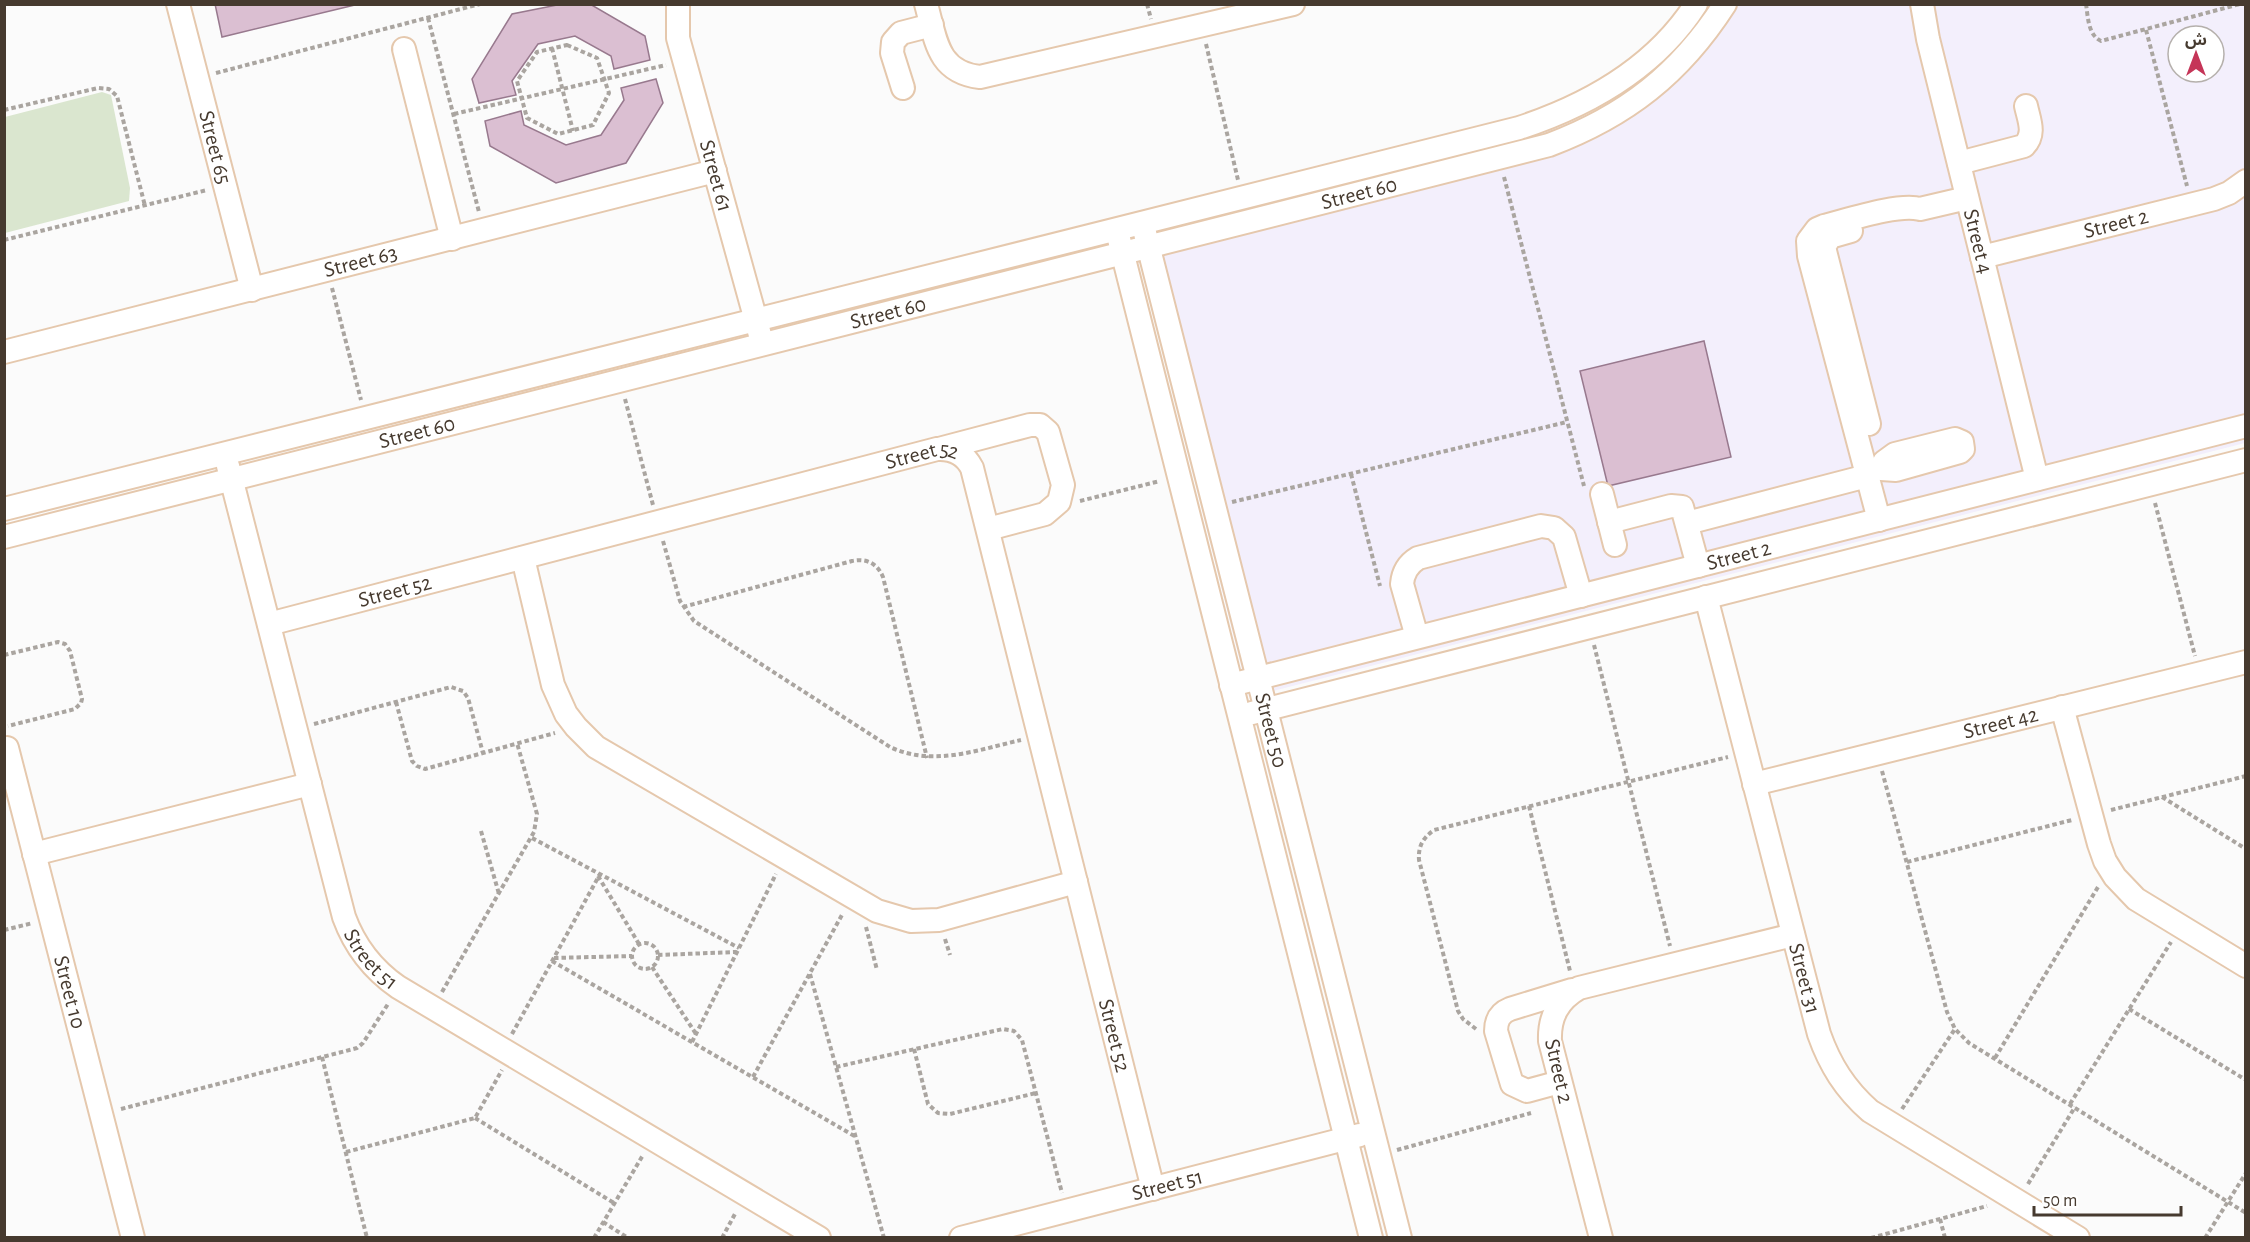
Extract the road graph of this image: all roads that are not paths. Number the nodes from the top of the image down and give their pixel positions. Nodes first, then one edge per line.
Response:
1 (178, 4) edge
2 (678, 4) edge
3 (1293, 4) edge
4 (1696, 4) edge
5 (1725, 4) edge
6 (1922, 4) edge
7 (929, 15) edge
8 (404, 49) dead end
9 (903, 88) dead end
10 (2026, 106) dead end
11 (1959, 163) junction
12 (715, 171) junction
13 (2246, 181) edge
14 (1968, 198) junction
15 (1143, 222) junction
16 (1116, 229) junction
17 (452, 239) junction
18 (1149, 247) junction
19 (1122, 254) junction
20 (1982, 257) junction
21 (252, 290) junction
22 (756, 320) junction
23 (763, 345) junction
24 (4, 352) edge
25 (2246, 426) edge
26 (937, 449) junction
27 (225, 453) junction
28 (2246, 460) edge
29 (1871, 472) junction
30 (2037, 479) junction
31 (231, 480) junction
32 (1593, 491) road end
33 (4, 509) edge
34 (1886, 518) junction
35 (1609, 522) junction
36 (1687, 523) junction
37 (988, 529) junction
38 (4, 537) edge
39 (1615, 545) dead end
40 (523, 558) junction
41 (1699, 566) junction
42 (1581, 596) junction
43 (1705, 597) junction
44 (269, 624) junction
45 (1418, 637) junction
46 (2246, 662) edge
47 (1258, 678) junction
48 (1231, 685) junction
49 (2062, 707) junction
50 (1266, 709) junction
51 (1239, 716) junction
52 (6, 737) edge
53 (310, 784) junction
54 (1754, 784) junction
55 (34, 854) junction
56 (1076, 882) junction
57 (1793, 935) junction
58 (2246, 966) edge
59 (1577, 989) junction
60 (1560, 1082) junction
61 (1373, 1132) junction
62 (1346, 1139) junction
63 (1153, 1189) junction
64 (1002, 1232) edge
65 (134, 1238) edge
66 (819, 1238) edge
67 (961, 1238) edge
68 (1371, 1238) edge
69 (1400, 1238) edge
70 (1601, 1238) edge
71 (2078, 1238) edge

1 - 21 street, Street 65
2 - 12 street, Street 61
3 - 7 street
4 - 15 street, Street 60
5 - 18 street, Street 60
6 - 11 street, Street 4
7 - 9 street
8 - 17 street
10 - 11 street
11 - 14 street, Street 4
12 - 17 street, Street 63
12 - 22 street, Street 61
13 - 20 street, Street 2
14 - 20 street, Street 4
14 - 29 street
15 - 16 street, Street 60
15 - 18 street, Street 50
16 - 19 street, Street 50
16 - 22 street, Street 60
17 - 21 street, Street 63
18 - 19 street, Street 60
18 - 47 street, Street 50
19 - 23 street, Street 60
19 - 48 street, Street 50
20 - 30 street, Street 4
21 - 24 street, Street 63
22 - 23 street, Street 61
22 - 27 street, Street 60
23 - 31 street, Street 60
25 - 30 street, Street 2
26 - 37 street, Street 52
26 - 37 street
26 - 40 street, Street 52
27 - 31 street, Street 51
27 - 33 street, Street 60
28 - 43 street, Street 2
29 - 34 street
29 - 36 street
30 - 34 street, Street 2
31 - 38 street, Street 60
31 - 44 street, Street 51
32 - 35 street
34 - 41 street, Street 2
35 - 36 street
35 - 39 street
36 - 41 street
37 - 56 street, Street 52
40 - 44 street, Street 52
40 - 56 street
41 - 42 street, Street 2
41 - 43 street
41 - 43 street
42 - 45 street, Street 2
42 - 45 street
43 - 50 street, Street 2
43 - 54 street, Street 31
44 - 53 street, Street 51
45 - 47 street, Street 2
46 - 49 street, Street 42
47 - 48 street, Street 2
47 - 50 street, Street 50
48 - 51 street, Street 50
49 - 54 street, Street 42
49 - 58 street
50 - 51 street, Street 2
50 - 61 street, Street 50
51 - 62 street, Street 50
52 - 55 street, Street 10
53 - 55 street
53 - 66 street, Street 51
54 - 57 street, Street 31
55 - 65 street, Street 10
56 - 63 street, Street 52
57 - 59 street, Street 2
57 - 71 street, Street 31
59 - 60 street, Street 2
59 - 60 street
60 - 70 street, Street 2
61 - 62 street, Street 51
61 - 69 street, Street 50
62 - 63 street, Street 51
62 - 68 street, Street 50
63 - 64 street, Street 51
64 - 67 street, Street 51

